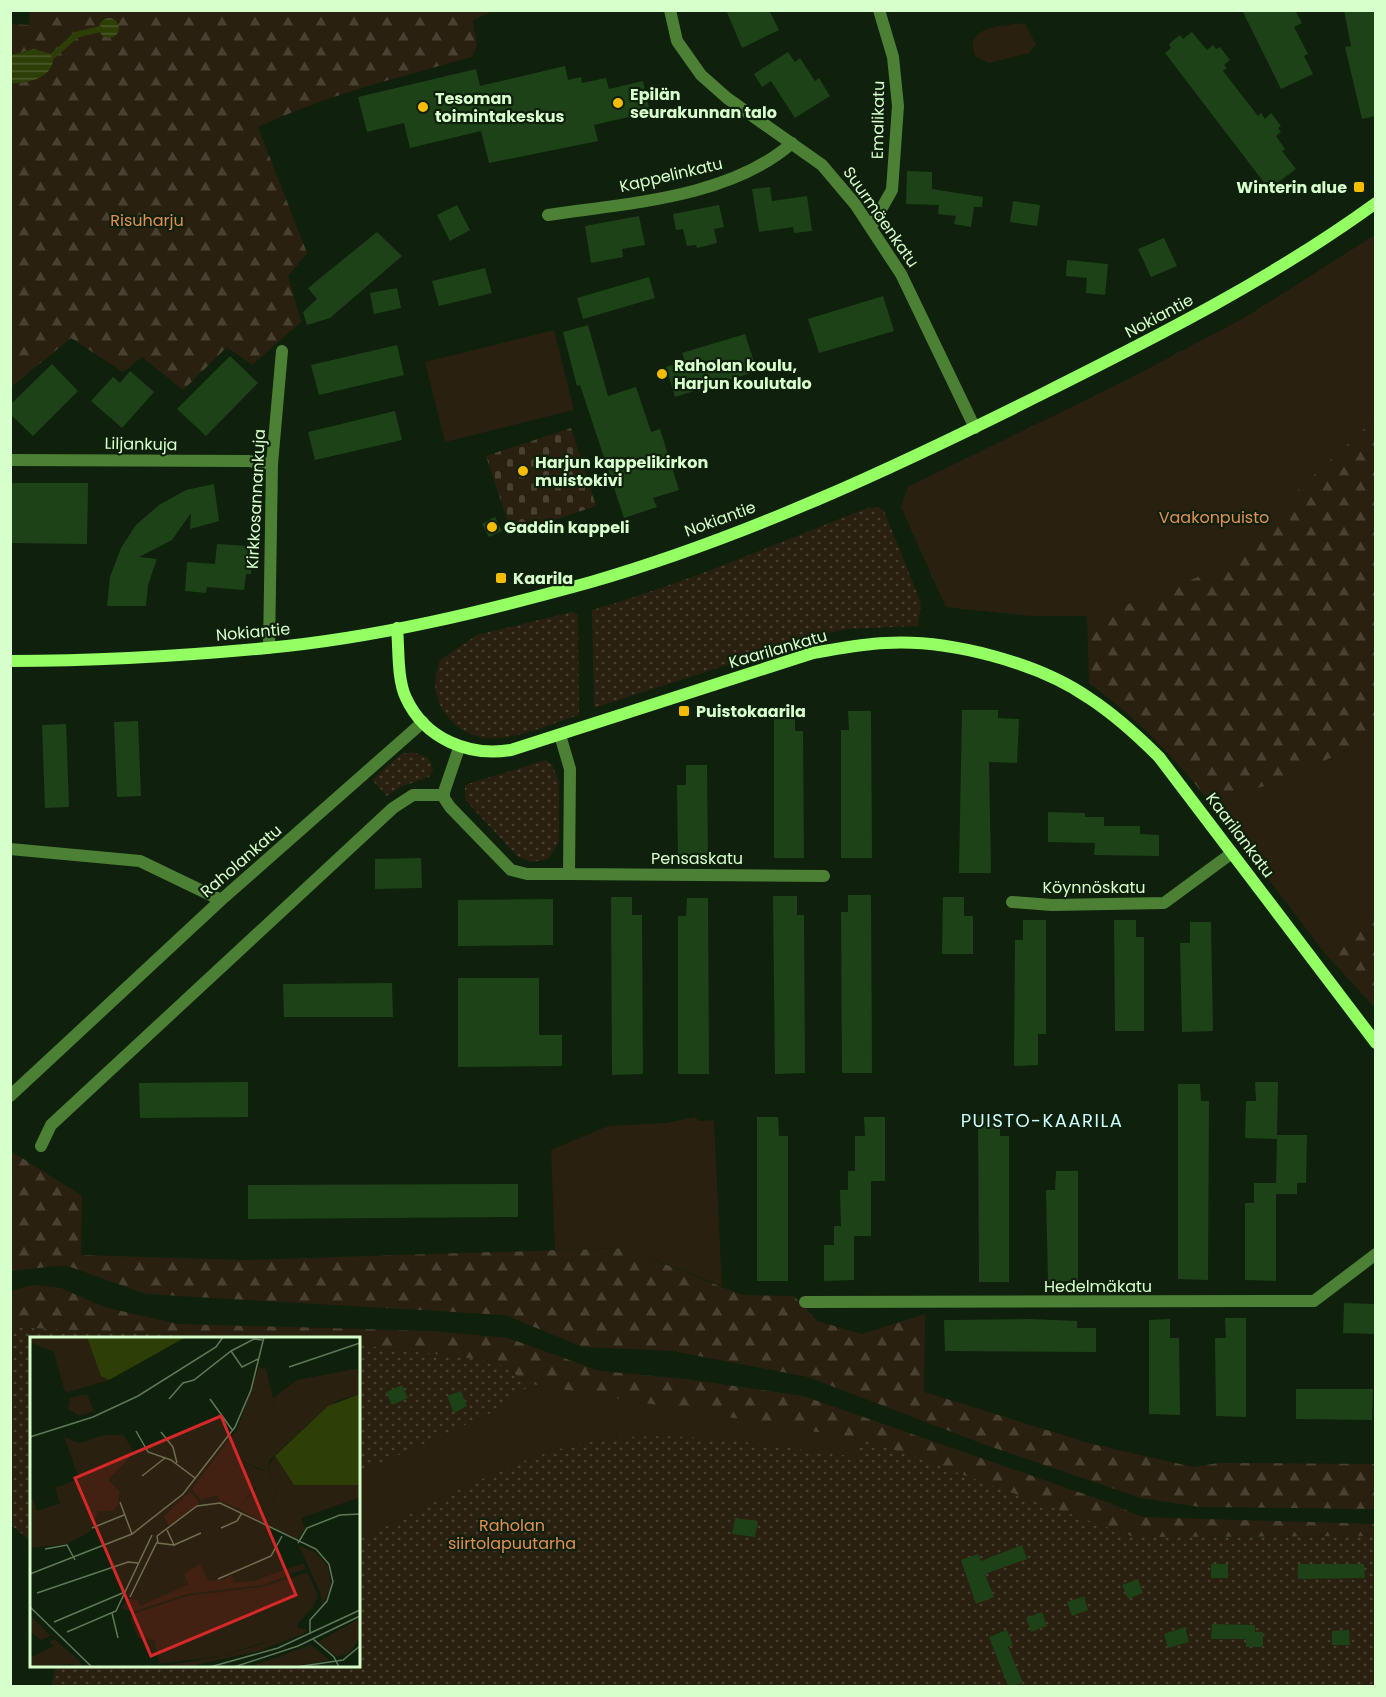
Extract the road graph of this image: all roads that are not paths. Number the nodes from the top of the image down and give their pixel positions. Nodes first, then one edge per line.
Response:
1 (670, 10) edge
2 (879, 10) edge
3 (792, 143) junction
4 (1376, 203) edge
5 (548, 215) dead end
6 (871, 227) junction
7 (282, 351) dead end
8 (975, 428) junction
9 (10, 460) edge
10 (272, 464) junction
11 (397, 628) junction
12 (269, 648) junction
13 (10, 661) edge
14 (423, 722) junction
15 (560, 735) junction
16 (459, 748) junction
17 (444, 795) junction
18 (10, 849) edge
19 (1232, 853) junction
20 (569, 874) junction
21 (824, 876) dead end
22 (221, 900) junction
23 (1012, 902) dead end
24 (1376, 1042) edge
25 (12, 1094) edge
26 (41, 1146) dead end
27 (1376, 1254) edge
28 (805, 1302) dead end

1 - 3 street, Suurmäenkatu
2 - 6 street, Emalikatu
3 - 5 street, Kappelinkatu
3 - 6 street, Suurmäenkatu
4 - 8 main road, Nokiantie
6 - 8 street, Suurmäenkatu
7 - 10 street, Kirkkosannankuja
8 - 11 main road, Nokiantie
9 - 10 street, Liljankuja
10 - 12 street, Kirkkosannankuja
11 - 12 main road, Nokiantie
11 - 14 main road
12 - 13 main road, Nokiantie
14 - 16 main road
14 - 22 street, Raholankatu
15 - 16 main road, Kaarilankatu
15 - 19 main road, Kaarilankatu
15 - 20 street
16 - 17 street
17 - 20 street, Pensaskatu
17 - 26 street
18 - 22 street
19 - 23 street, Köynnöskatu
19 - 24 main road, Kaarilankatu
20 - 21 street, Pensaskatu
22 - 25 street, Raholankatu
27 - 28 street, Hedelmäkatu

